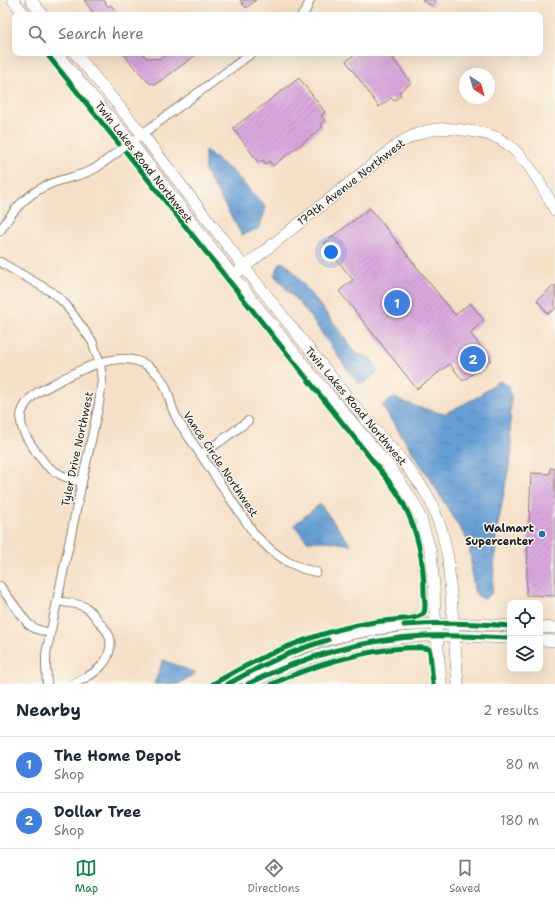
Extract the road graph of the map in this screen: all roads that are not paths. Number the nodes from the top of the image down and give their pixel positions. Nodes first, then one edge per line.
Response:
1 (13, 0) edge
2 (31, 0) edge
3 (310, 0) edge
4 (23, 12) edge
5 (41, 12) edge
6 (304, 12) edge
7 (59, 56) edge
8 (77, 56) edge
9 (248, 56) edge
10 (142, 134) junction
11 (131, 142) junction
12 (555, 210) edge
13 (0, 231) edge
14 (0, 262) edge
15 (244, 267) junction
16 (233, 276) junction
17 (100, 363) junction
18 (248, 420) dead end
19 (200, 454) junction
20 (82, 482) junction
21 (316, 572) dead end
22 (0, 586) edge
23 (57, 601) junction
24 (454, 623) junction
25 (436, 624) junction
26 (507, 626) edge
27 (543, 627) edge
28 (555, 628) edge
29 (50, 633) junction
30 (437, 636) junction
31 (455, 636) junction
32 (507, 638) edge
33 (543, 640) edge
34 (555, 641) edge
35 (47, 684) edge
36 (74, 684) edge
37 (228, 684) edge
38 (248, 684) edge
39 (441, 684) edge
40 (458, 684) edge

1 - 4 street
2 - 5 street
3 - 6 street
7 - 11 street, Twin Lakes Road Northwest
8 - 10 street, Twin Lakes Road Northwest
9 - 10 street
10 - 11 street
10 - 15 street, Twin Lakes Road Northwest
11 - 13 street
11 - 16 street, Twin Lakes Road Northwest
12 - 15 street, 179th Avenue Northwest
14 - 17 street, Tyler Drive Northwest
15 - 16 street, 179th Avenue Northwest
15 - 24 street, Twin Lakes Road Northwest
16 - 25 street, Twin Lakes Road Northwest
17 - 19 street, Vance Circle Northwest
17 - 20 street, Tyler Drive Northwest
17 - 20 street, Vance Circle Northwest
18 - 19 street
19 - 21 street, Vance Circle Northwest
20 - 23 street, Tyler Drive Northwest
22 - 29 street
23 - 29 street, Tyler Drive Northwest
23 - 36 street
24 - 25 street
24 - 26 street
24 - 31 street, Twin Lakes Road Northwest
25 - 30 street, Twin Lakes Road Northwest
25 - 37 street
27 - 28 street
29 - 35 street, Tyler Drive Northwest
30 - 31 street
30 - 38 street
30 - 39 street, Twin Lakes Road Northwest
31 - 32 street
31 - 40 street, Twin Lakes Road Northwest
33 - 34 street

